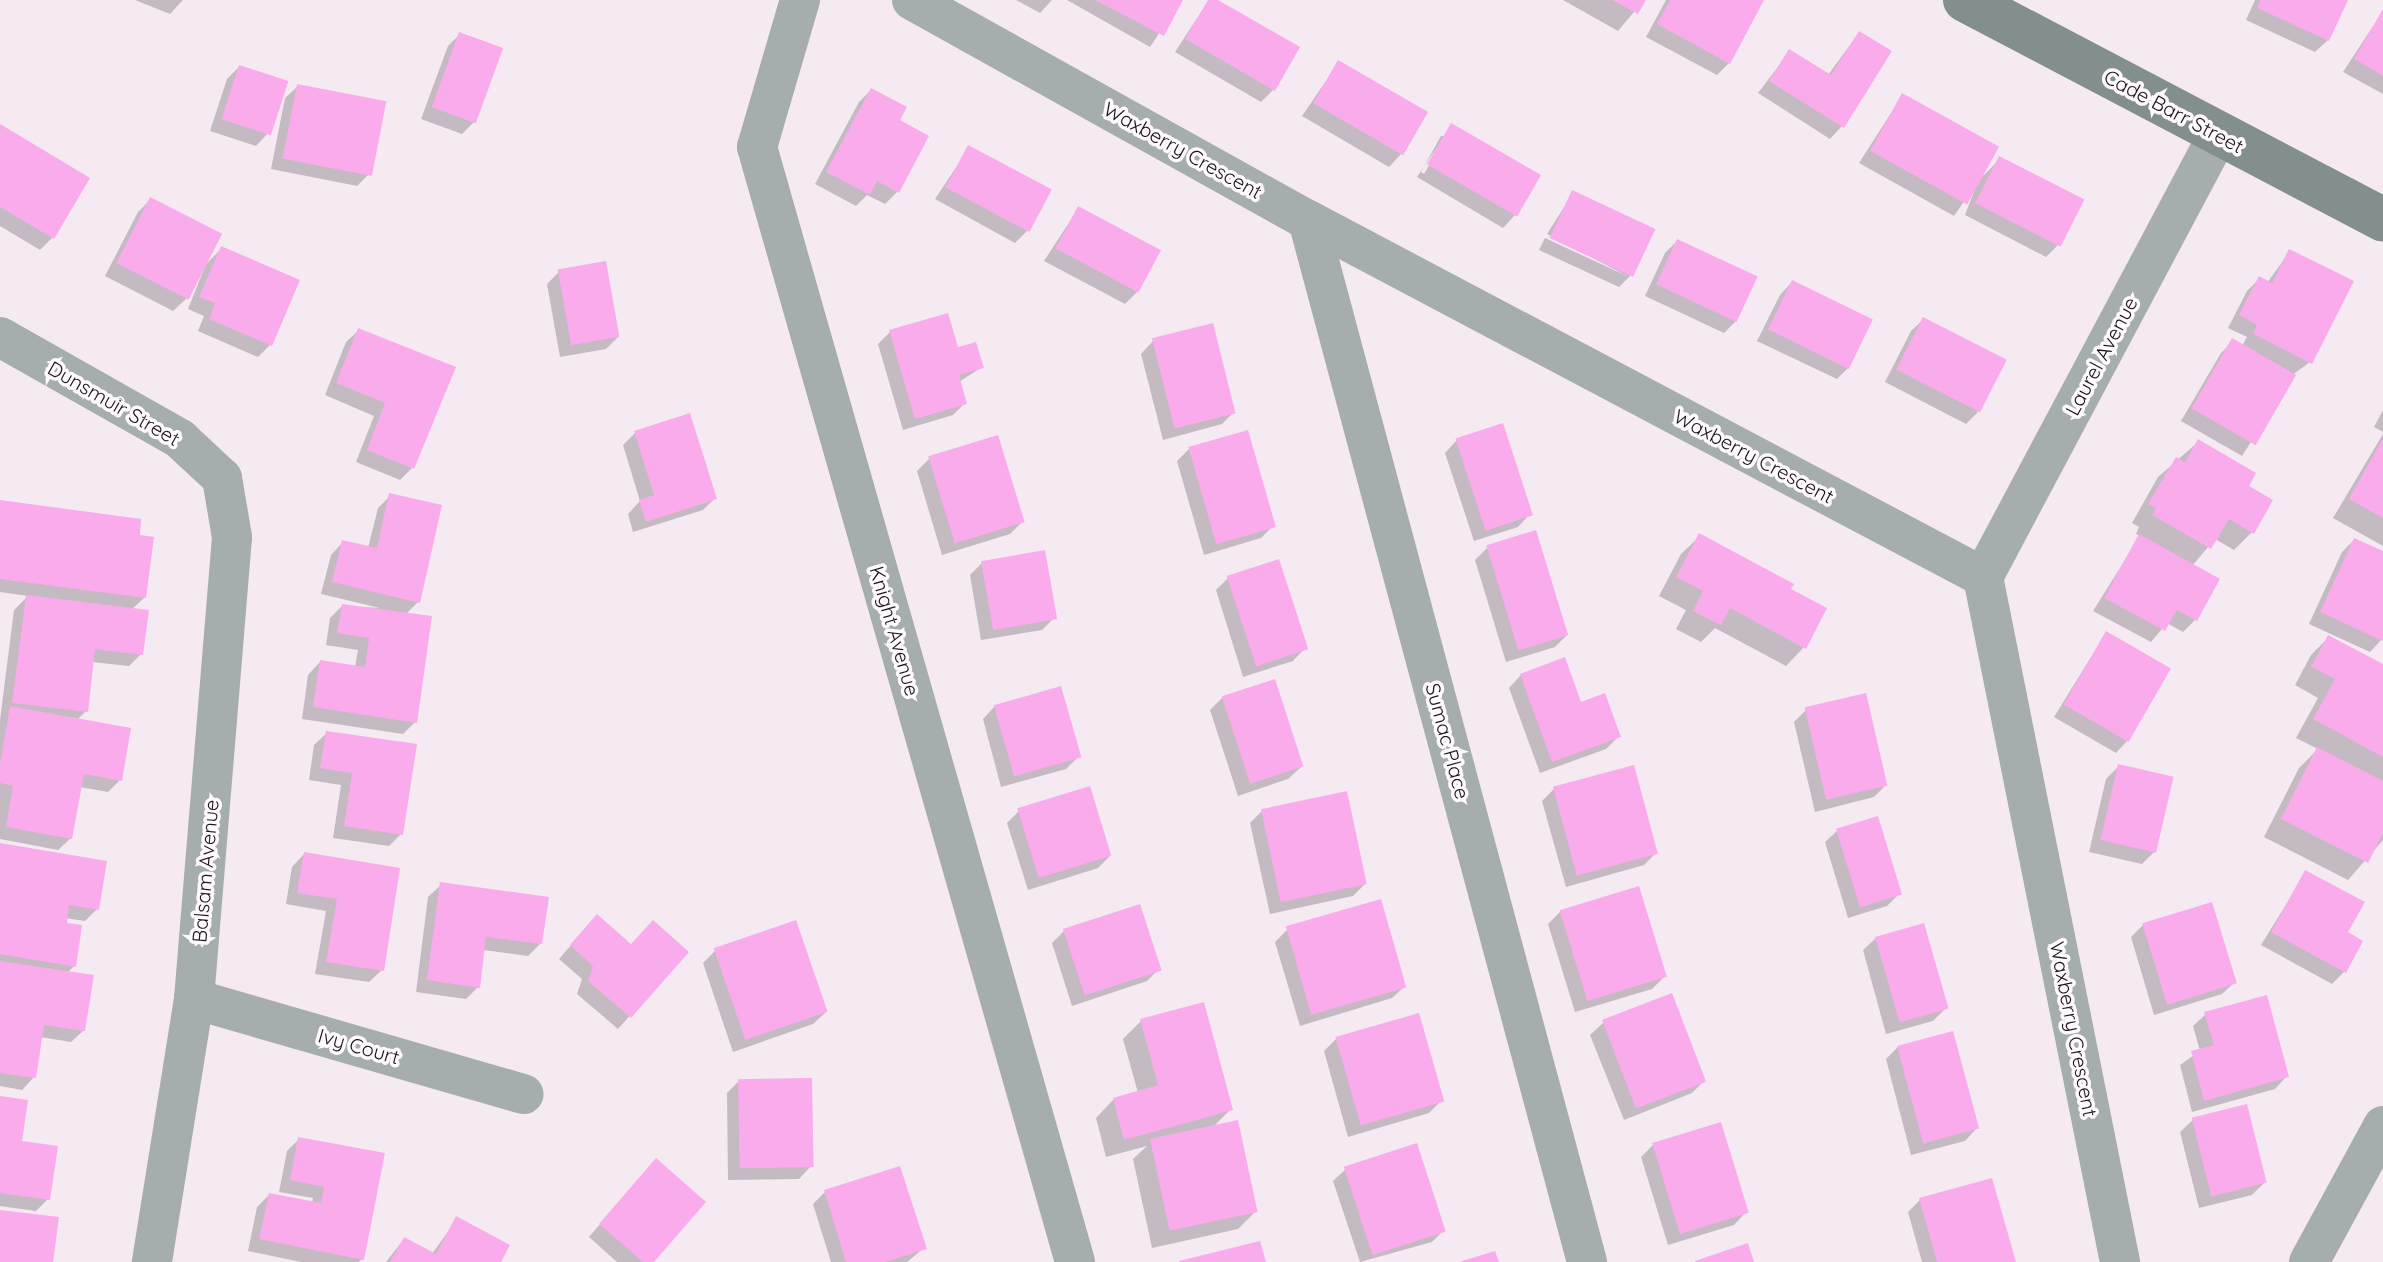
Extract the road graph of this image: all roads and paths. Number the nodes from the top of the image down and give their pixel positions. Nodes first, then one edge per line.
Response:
1 (800, 0) edge
2 (912, 0) edge
3 (1965, 0) edge
4 (2218, 135) junction
5 (2383, 219) edge
6 (1308, 220) junction
7 (0, 337) edge
8 (222, 478) joint
9 (1983, 577) junction
10 (194, 999) junction
11 (524, 1094) dead end
12 (2383, 1126) edge
13 (152, 1262) edge
14 (1075, 1262) edge
15 (1587, 1262) edge
16 (2120, 1262) edge
17 (2309, 1262) edge

1 - 14 street, Knight Avenue
2 - 6 street, Waxberry Crescent
3 - 4 street, Cade Barr Street
4 - 5 street, Cade Barr Street
4 - 9 street, Laurel Avenue
6 - 9 street, Waxberry Crescent
6 - 15 street, Sumac Place
7 - 8 street, Dunsmuir Street
8 - 10 street, Balsam Avenue
9 - 16 street, Waxberry Crescent
10 - 11 street, Ivy Court
10 - 13 street, Balsam Avenue
12 - 17 street

